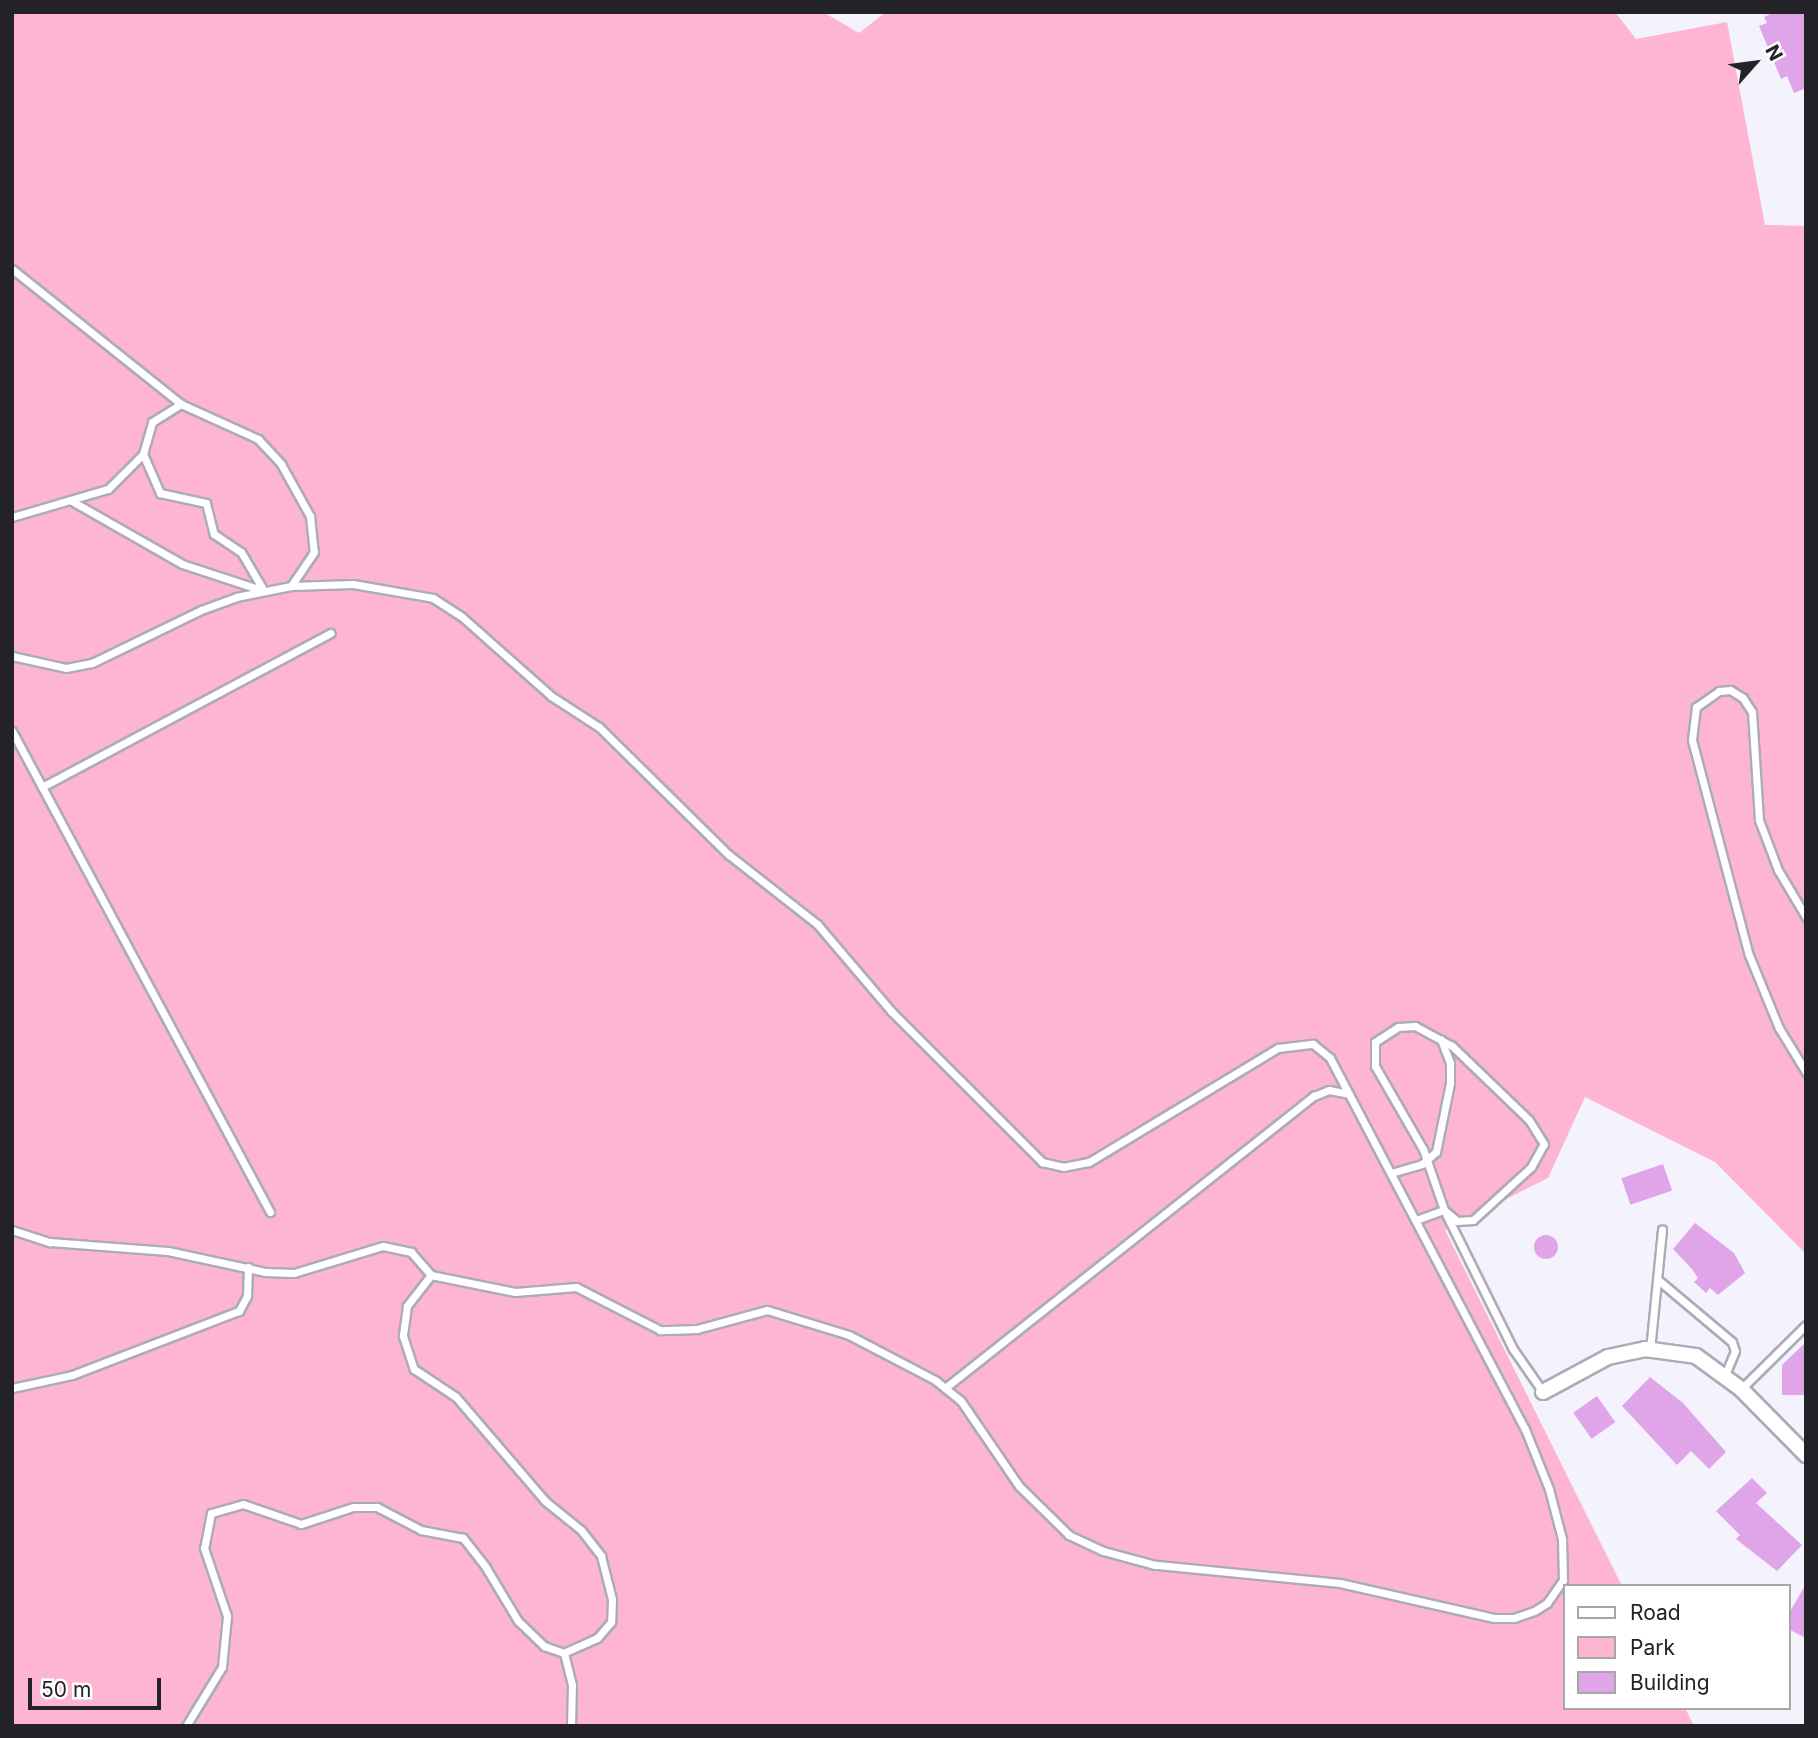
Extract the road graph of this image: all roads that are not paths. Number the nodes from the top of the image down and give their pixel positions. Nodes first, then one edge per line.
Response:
1 (12, 269) edge
2 (181, 404) junction
3 (143, 454) junction
4 (69, 500) junction
5 (12, 517) edge
6 (291, 586) junction
7 (265, 591) junction
8 (331, 633) dead end
9 (12, 656) edge
10 (12, 731) edge
11 (43, 787) junction
12 (1806, 917) edge
13 (1441, 1039) junction
14 (1806, 1072) edge
15 (1349, 1094) junction
16 (1427, 1162) junction
17 (1391, 1173) junction
18 (1444, 1210) junction
19 (270, 1212) dead end
20 (1416, 1220) junction
21 (12, 1230) edge
22 (1662, 1230) dead end
23 (247, 1267) junction
24 (431, 1275) junction
25 (1657, 1279) junction
26 (1806, 1325) edge
27 (1650, 1350) junction
28 (1724, 1377) junction
29 (12, 1388) edge
30 (945, 1388) junction
31 (1741, 1388) junction
32 (1543, 1392) joint
33 (1806, 1455) edge
34 (564, 1653) junction
35 (186, 1726) edge
36 (571, 1726) edge

1 - 2 lane
2 - 3 lane
2 - 6 lane
3 - 4 lane
3 - 7 lane
4 - 5 lane
4 - 7 lane
6 - 7 lane
6 - 15 lane
7 - 9 lane
8 - 11 lane
10 - 11 lane
11 - 19 lane
12 - 14 lane
13 - 16 lane
13 - 16 lane
13 - 18 lane
15 - 17 lane
15 - 30 lane
16 - 17 lane
16 - 18 lane
17 - 20 lane
18 - 20 lane
18 - 32 lane
20 - 30 lane
21 - 23 lane
22 - 25 lane
23 - 24 lane
23 - 29 lane
24 - 30 lane
24 - 34 lane
25 - 27 lane
25 - 28 lane
26 - 31 lane
27 - 28 street
27 - 32 street
28 - 31 street
31 - 33 street
34 - 35 lane
34 - 36 lane

